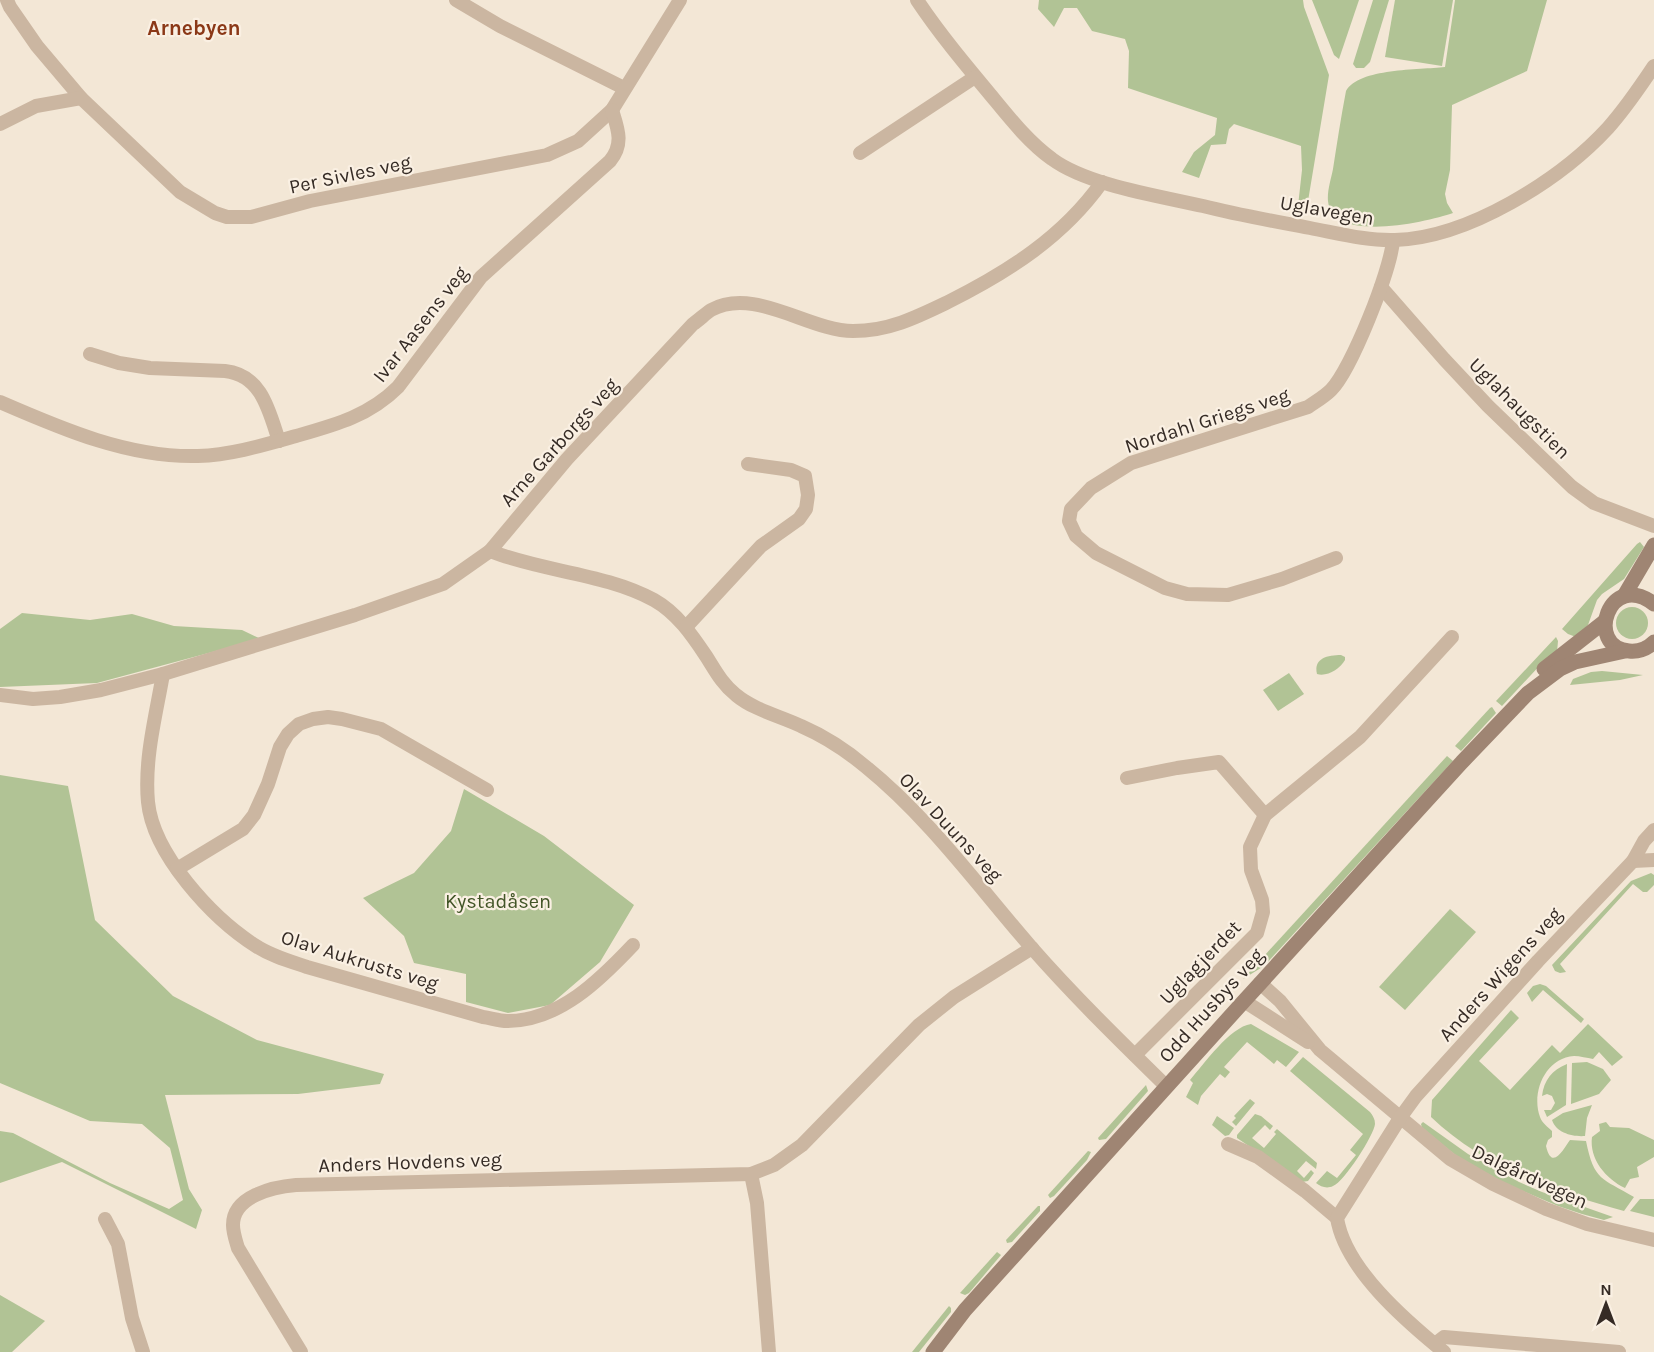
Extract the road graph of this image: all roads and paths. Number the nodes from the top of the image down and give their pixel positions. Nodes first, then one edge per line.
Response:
1 (8, 0) edge
2 (456, 0) edge
3 (680, 0) edge
4 (917, 0) edge
5 (1654, 66) edge
6 (975, 76) junction
7 (624, 88) junction
8 (81, 98) junction
9 (612, 110) junction
10 (0, 124) edge
11 (860, 153) dead end
12 (1102, 182) junction
13 (1393, 240) junction
14 (1381, 287) junction
15 (90, 354) dead end
16 (0, 402) edge
17 (279, 441) junction
18 (748, 464) dead end
19 (1654, 526) edge
20 (1654, 545) edge
21 (490, 551) junction
22 (1336, 558) dead end
23 (1624, 596) junction
24 (1654, 604) edge
25 (1604, 622) junction
26 (686, 627) junction
27 (1452, 637) dead end
28 (1652, 644) edge
29 (1625, 651) junction
30 (163, 674) junction
31 (1528, 693) junction
32 (0, 695) edge
33 (1127, 778) dead end
34 (487, 790) dead end
35 (1264, 815) junction
36 (1654, 830) edge
37 (1654, 860) edge
38 (1633, 861) junction
39 (177, 869) junction
40 (633, 945) dead end
41 (1032, 948) junction
42 (1260, 983) junction
43 (1244, 1000) junction
44 (1320, 1050) junction
45 (1135, 1055) junction
46 (1166, 1086) junction
47 (1400, 1118) junction
48 (1228, 1144) dead end
49 (751, 1174) junction
50 (1337, 1218) junction
51 (105, 1219) dead end
52 (1654, 1240) edge
53 (1439, 1348) edge
54 (143, 1352) edge
55 (301, 1352) edge
56 (769, 1352) edge
57 (933, 1352) edge
58 (1619, 1352) edge

1 - 8 street, Per Sivles veg
2 - 7 street
3 - 7 street, Per Sivles veg
4 - 6 street, Uglavegen
5 - 13 street, Uglavegen
6 - 11 street
6 - 12 street, Uglavegen
7 - 9 street, Per Sivles veg
8 - 9 street, Per Sivles veg
8 - 10 street
9 - 17 street, Ivar Aasens veg
12 - 13 street, Uglavegen
12 - 21 street, Arne Garborgs veg
13 - 14 street, Nordahl Griegs veg
14 - 19 street, Uglahaugstien
14 - 22 street, Nordahl Griegs veg
15 - 17 street
16 - 17 street, Ivar Aasens veg
18 - 26 street
20 - 23 street, Odd Husbys veg
21 - 26 street, Olav Duuns veg
21 - 30 street, Arne Garborgs veg
23 - 24 street
23 - 25 street, Odd Husbys veg
25 - 29 street
25 - 31 street, Odd Husbys veg
26 - 41 street, Olav Duuns veg
27 - 35 street, Uglagjerdet
28 - 29 street, Odd Husbys veg
29 - 31 street, Odd Husbys veg
30 - 32 street, Arne Garborgs veg
30 - 39 street, Olav Aukrusts veg
31 - 42 street, Odd Husbys veg
33 - 35 street
34 - 39 street
35 - 45 street, Uglagjerdet
36 - 38 street, Anders Wigens veg
37 - 38 street
38 - 47 street, Anders Wigens veg
39 - 40 street, Olav Aukrusts veg
41 - 45 street, Olav Duuns veg
41 - 49 street, Anders Hovdens veg
42 - 43 street, Odd Husbys veg
42 - 44 street, Dalgårdvegen
43 - 44 street, Dalgårdvegen
43 - 46 street, Odd Husbys veg
44 - 47 street, Dalgårdvegen
45 - 46 street, Olav Duuns veg
46 - 57 street, Odd Husbys veg
47 - 50 street, Anders Wigens veg
47 - 52 street, Dalgårdvegen
48 - 50 street
49 - 55 street, Anders Hovdens veg
49 - 56 street
50 - 53 street
51 - 54 street
53 - 58 street

